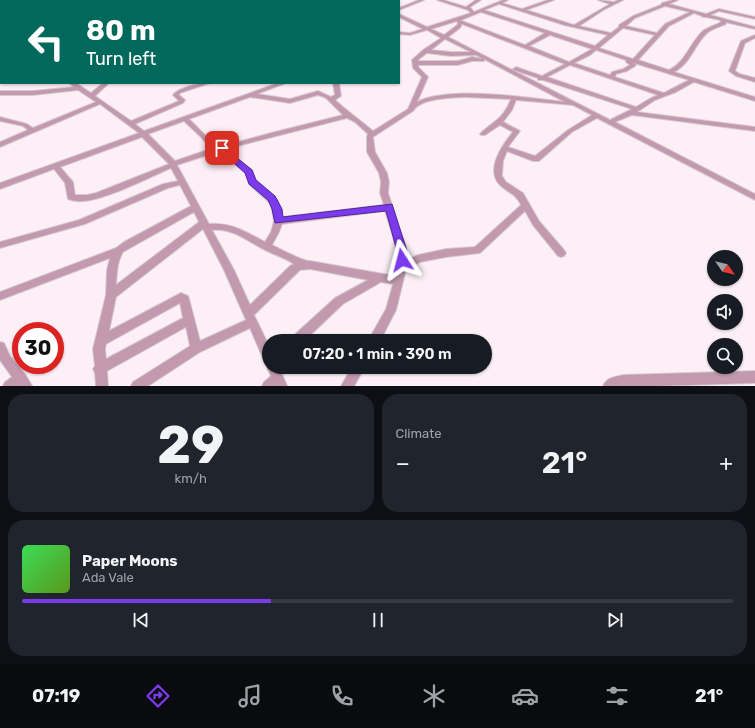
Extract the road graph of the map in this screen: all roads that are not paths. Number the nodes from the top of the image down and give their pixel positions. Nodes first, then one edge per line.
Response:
1 (422, 0) edge
2 (439, 0) edge
3 (479, 0) edge
4 (506, 0) edge
5 (552, 0) edge
6 (600, 0) edge
7 (621, 0) edge
8 (658, 0) edge
9 (676, 0) edge
10 (669, 2) junction
11 (498, 3) junction
12 (613, 3) junction
13 (663, 4) junction
14 (400, 9) edge
15 (480, 10) junction
16 (521, 10) junction
17 (470, 11) junction
18 (513, 12) dead end
19 (692, 12) junction
20 (506, 14) dead end
21 (400, 15) edge
22 (500, 16) junction
23 (704, 16) junction
24 (755, 18) edge
25 (722, 20) junction
26 (460, 21) junction
27 (755, 23) edge
28 (575, 26) junction
29 (621, 26) junction
30 (748, 27) junction
31 (426, 28) junction
32 (755, 28) edge
33 (400, 33) edge
34 (549, 33) junction
35 (659, 34) junction
36 (612, 35) junction
37 (755, 36) edge
38 (444, 38) junction
39 (526, 48) junction
40 (594, 48) junction
41 (425, 51) junction
42 (478, 54) junction
43 (622, 58) junction
44 (634, 61) junction
45 (415, 63) junction
46 (493, 63) junction
47 (568, 64) junction
48 (669, 72) junction
49 (542, 78) junction
50 (613, 79) junction
51 (693, 80) junction
52 (755, 80) edge
53 (534, 83) junction
54 (105, 84) edge
55 (204, 84) edge
56 (280, 84) edge
57 (336, 84) edge
58 (76, 85) edge
59 (0, 92) edge
60 (248, 95) junction
61 (664, 95) junction
62 (91, 96) junction
63 (514, 98) junction
64 (330, 100) junction
65 (755, 100) edge
66 (100, 102) junction
67 (576, 105) junction
68 (413, 107) junction
69 (634, 111) junction
70 (348, 116) junction
71 (597, 116) junction
72 (0, 118) edge
73 (184, 118) junction
74 (610, 122) junction
75 (131, 123) junction
76 (500, 123) junction
77 (755, 129) edge
78 (33, 130) junction
79 (143, 133) junction
80 (371, 133) junction
81 (483, 134) dead end
82 (0, 146) edge
83 (505, 148) junction
84 (218, 150) junction
85 (173, 164) junction
86 (55, 166) junction
87 (183, 182) junction
88 (0, 186) edge
89 (755, 197) edge
90 (389, 206) junction
91 (526, 206) junction
92 (196, 207) junction
93 (278, 220) junction
94 (205, 225) junction
95 (0, 245) edge
96 (266, 247) junction
97 (118, 252) junction
98 (561, 253) dead end
99 (303, 265) junction
100 (402, 268) junction
101 (380, 278) junction
102 (398, 281) junction
103 (111, 295) junction
104 (0, 296) edge
105 (250, 318) junction
106 (189, 320) junction
107 (303, 334) edge
108 (378, 334) edge
109 (102, 340) junction
110 (262, 340) edge
111 (0, 348) edge
112 (196, 348) junction
113 (99, 368) junction
114 (355, 374) edge
115 (755, 377) edge
116 (24, 382) edge
117 (9, 386) edge
118 (102, 386) edge
119 (137, 386) edge
120 (347, 386) edge
121 (609, 386) edge

1 - 14 street
2 - 17 street
3 - 17 street
4 - 11 street
5 - 16 street
6 - 12 street
7 - 12 street
8 - 10 street
9 - 10 street
10 - 13 street
11 - 15 street
11 - 16 street
12 - 28 street
13 - 19 street
13 - 29 street
15 - 17 street
15 - 22 street
16 - 18 street
16 - 28 street
17 - 26 street
19 - 23 street
19 - 35 street
20 - 22 street
21 - 31 street
22 - 34 street
23 - 24 street
23 - 25 street
25 - 30 street
25 - 48 street
26 - 31 street
26 - 38 street
26 - 39 street
27 - 30 street
28 - 36 street
29 - 35 street
29 - 36 street
30 - 32 street
31 - 33 street
31 - 38 street
34 - 39 street
34 - 40 street
35 - 44 street
36 - 40 street
37 - 52 street
38 - 41 street
38 - 42 street
39 - 47 street
40 - 43 street
40 - 47 street
41 - 42 street
41 - 45 street
42 - 46 street
42 - 49 street
43 - 44 street
43 - 50 street
44 - 48 street
45 - 46 street
45 - 68 street
46 - 53 street
47 - 49 street
47 - 50 street
48 - 51 street
49 - 53 street
49 - 69 street
50 - 61 street
51 - 61 street
51 - 65 street
53 - 67 street
54 - 62 street
55 - 75 street
56 - 60 street
57 - 64 street
58 - 59 street
58 - 62 street
60 - 64 street
60 - 73 street
61 - 69 street
62 - 66 street
63 - 67 street
63 - 68 street
63 - 76 street
64 - 70 street
66 - 75 street
66 - 78 street
67 - 71 street
68 - 80 street
69 - 74 street
69 - 77 street
70 - 80 street
70 - 84 street
71 - 74 street
71 - 83 street
72 - 78 street
73 - 79 street
73 - 84 street
74 - 89 street
75 - 79 street
76 - 81 street
76 - 83 street
78 - 82 street
79 - 85 street
79 - 86 street
80 - 90 street
83 - 91 street
84 - 85 street
84 - 93 street
85 - 86 street
85 - 87 street
86 - 88 street
87 - 92 street
87 - 95 street
90 - 93 street
90 - 100 street
91 - 98 street
91 - 100 street
92 - 94 street
92 - 97 street
93 - 96 street
94 - 96 street
94 - 103 street
94 - 105 street
96 - 99 street
97 - 103 street
97 - 104 street
99 - 101 street
99 - 105 street
100 - 102 street
101 - 102 street
101 - 107 street
102 - 108 street
103 - 109 street
105 - 110 street
105 - 112 street
106 - 109 street
106 - 112 street
106 - 113 street
109 - 113 street
111 - 116 street
112 - 119 street
113 - 118 street
114 - 120 street
115 - 121 street
116 - 117 street

